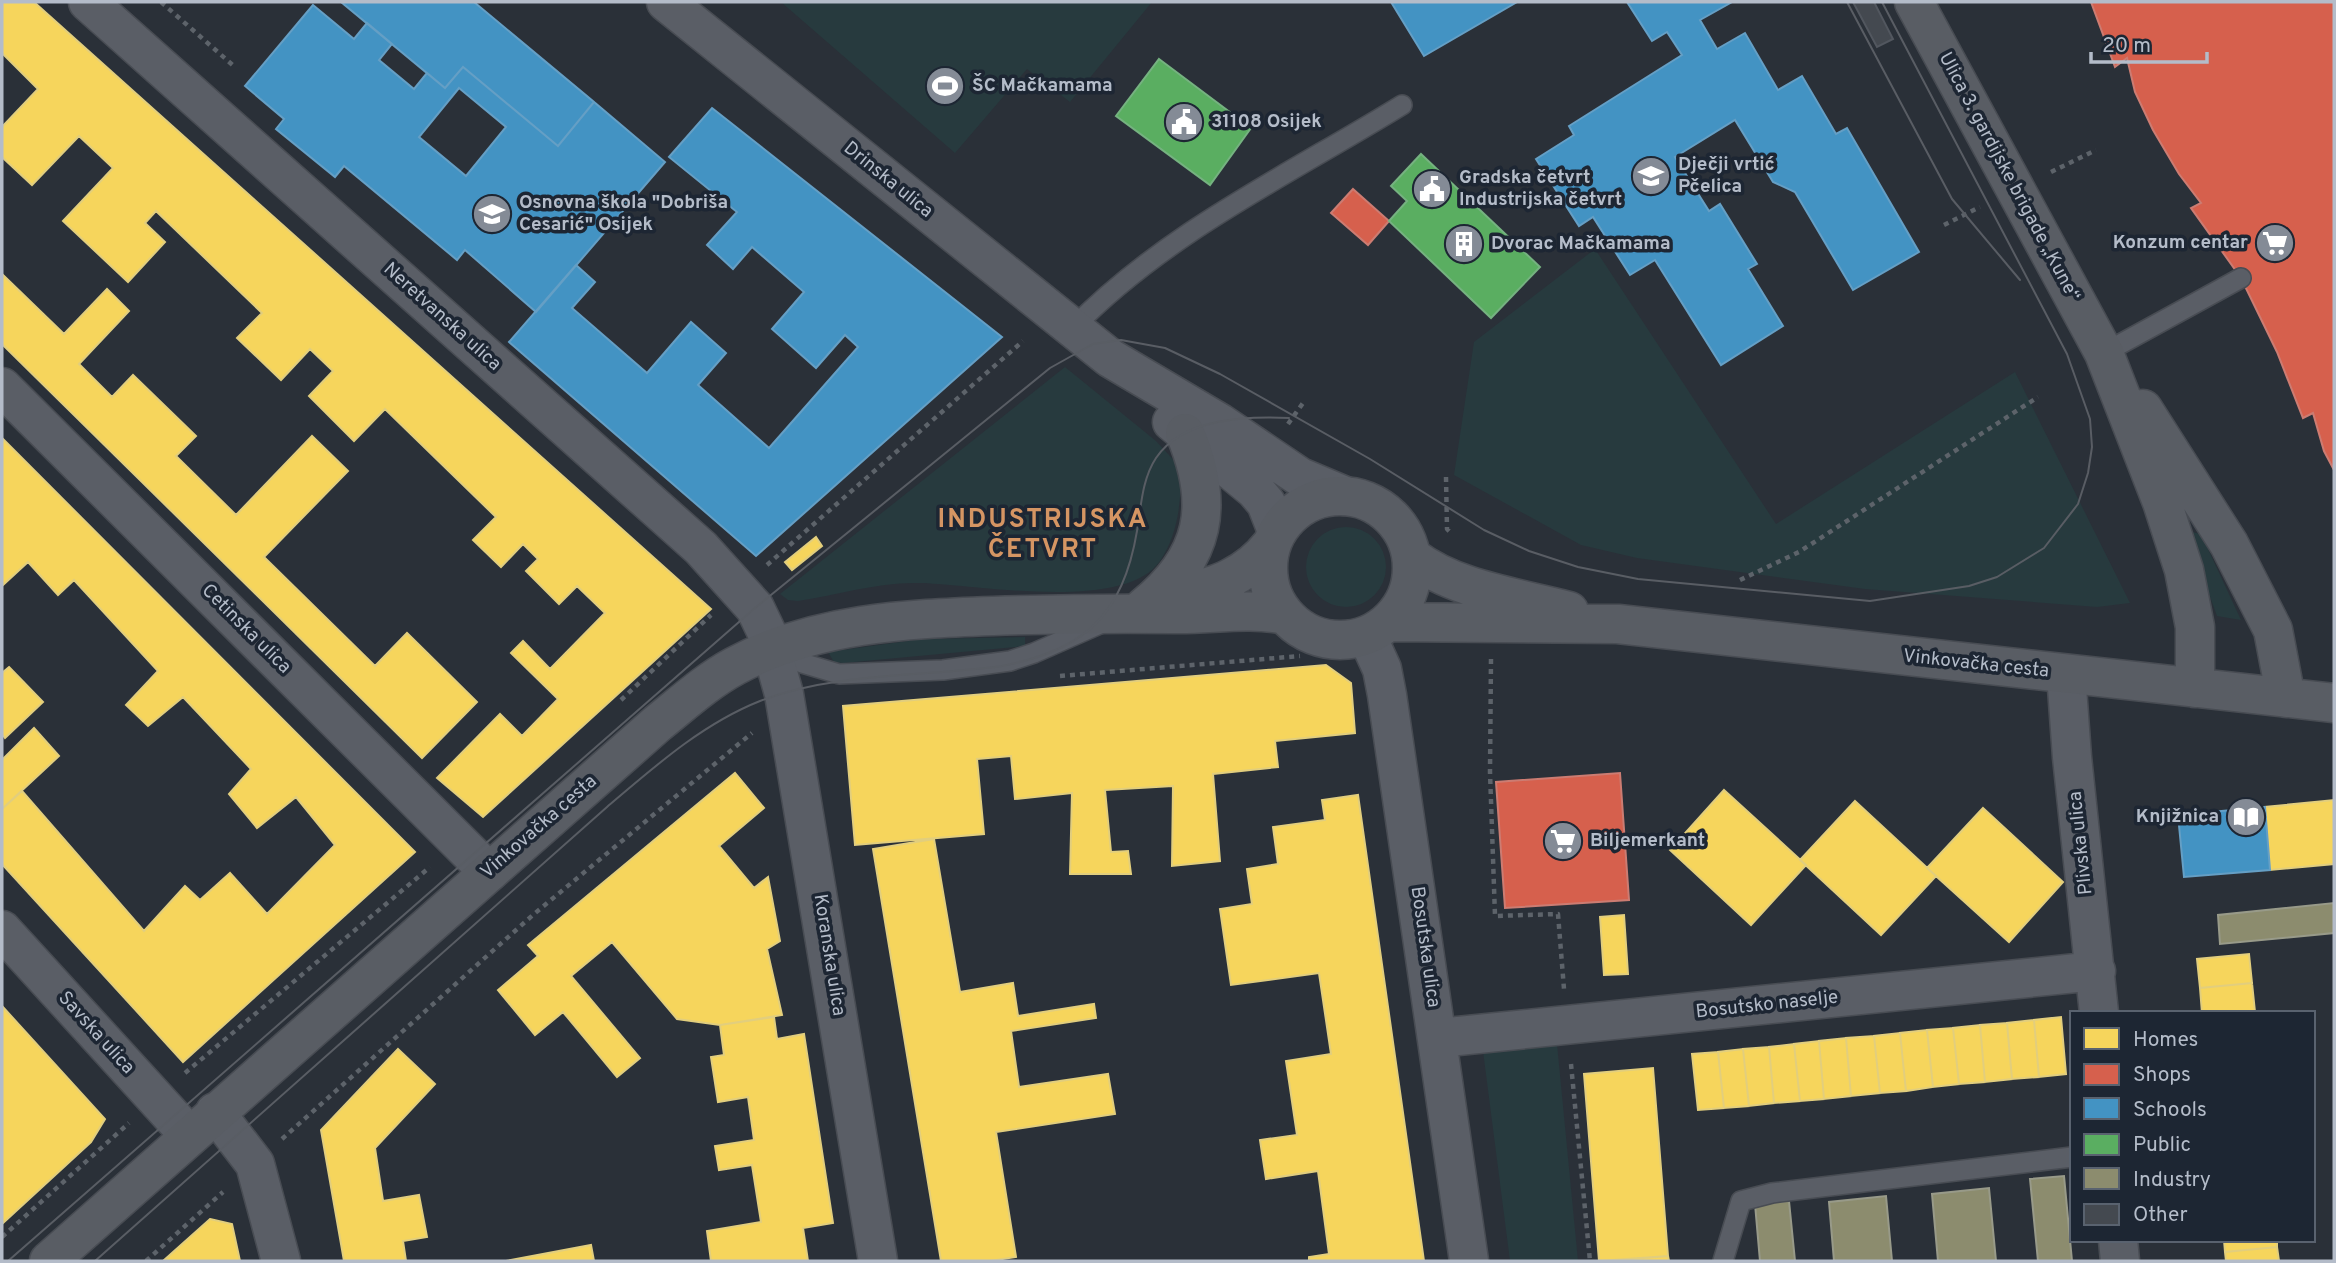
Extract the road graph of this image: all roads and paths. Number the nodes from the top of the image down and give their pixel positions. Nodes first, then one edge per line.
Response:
1 (88, 2) edge
2 (161, 2) edge
3 (666, 2) edge
4 (1914, 2) edge
5 (236, 68) dead end
6 (1402, 105) dead end
7 (2241, 278) dead end
8 (1073, 328) junction
9 (1023, 341) dead end
10 (2104, 353) junction
11 (1110, 358) junction
12 (2, 387) edge
13 (2038, 397) dead end
14 (1185, 433) junction
15 (1446, 477) dead end
16 (1345, 495) junction
17 (1456, 537) dead end
18 (1274, 538) junction
19 (1412, 557) junction
20 (1740, 580) dead end
21 (740, 589) junction
22 (1136, 609) junction
23 (1284, 615) junction
24 (1618, 624) junction
25 (1488, 625) junction
26 (1378, 629) junction
27 (773, 650) junction
28 (1300, 656) dead end
29 (2066, 674) junction
30 (1054, 677) dead end
31 (2195, 688) junction
32 (2286, 698) junction
33 (619, 701) dead end
34 (2334, 703) edge
35 (788, 712) junction
36 (461, 841) junction
37 (489, 872) junction
38 (2, 930) edge
39 (2096, 971) junction
40 (2099, 1011) edge
41 (1568, 1025) junction
42 (1438, 1038) junction
43 (155, 1098) junction
44 (202, 1124) junction
45 (2070, 1157) edge
46 (255, 1164) junction
47 (2, 1237) edge
48 (2119, 1242) edge
49 (49, 1261) edge
50 (146, 1261) edge
51 (281, 1261) edge
52 (878, 1261) edge
53 (1469, 1261) edge
54 (1590, 1261) edge
55 (1723, 1261) edge
56 (2120, 1261) edge

1 - 21 street, Neretvanska ulica
2 - 5 path
3 - 8 street, Drinska ulica
4 - 10 main road, Ulica 3. gardijske brigade „Kune“
6 - 8 lane
7 - 10 lane
8 - 11 street, Drinska ulica
9 - 21 path
10 - 31 main road, Ulica 3. gardijske brigade „Kune“
10 - 32 main road, Ulica 3. gardijske brigade „Kune“
11 - 14 street, Drinska ulica
11 - 16 street, Drinska ulica
12 - 36 street, Cetinska ulica
13 - 20 path
14 - 18 street, Drinska ulica
14 - 22 main road
15 - 17 path
16 - 18 main road
16 - 19 main road
18 - 22 main road, Vinkovačka cesta
18 - 23 main road
19 - 24 main road, Vinkovačka cesta
19 - 26 main road
21 - 27 street, Neretvanska ulica
21 - 33 path
22 - 23 main road, Vinkovačka cesta
22 - 27 main road, Vinkovačka cesta
22 - 27 lane
23 - 26 main road
24 - 25 main road, Vinkovačka cesta
24 - 29 main road, Vinkovačka cesta
25 - 26 main road, Vinkovačka cesta
25 - 41 path
26 - 42 street, Bosutska ulica
27 - 35 street, Koranska ulica
27 - 37 main road, Vinkovačka cesta
28 - 30 path
29 - 31 main road, Vinkovačka cesta
29 - 39 street, Plivska ulica
31 - 32 main road, Vinkovačka cesta
32 - 34 main road, Vinkovačka cesta
35 - 46 path
35 - 52 street, Koranska ulica
36 - 37 street, Cetinska ulica
36 - 43 path
37 - 44 main road, Vinkovačka cesta
38 - 43 street, Savska ulica
39 - 40 street, Plivska ulica
39 - 41 street, Bosutsko naselje
41 - 42 street, Bosutsko naselje
41 - 54 path
42 - 53 street, Bosutska ulica
43 - 44 street, Savska ulica
43 - 47 path
44 - 46 street, Savska ulica
44 - 49 main road, Vinkovačka cesta
45 - 55 lane
46 - 50 path
46 - 51 street
48 - 56 street

